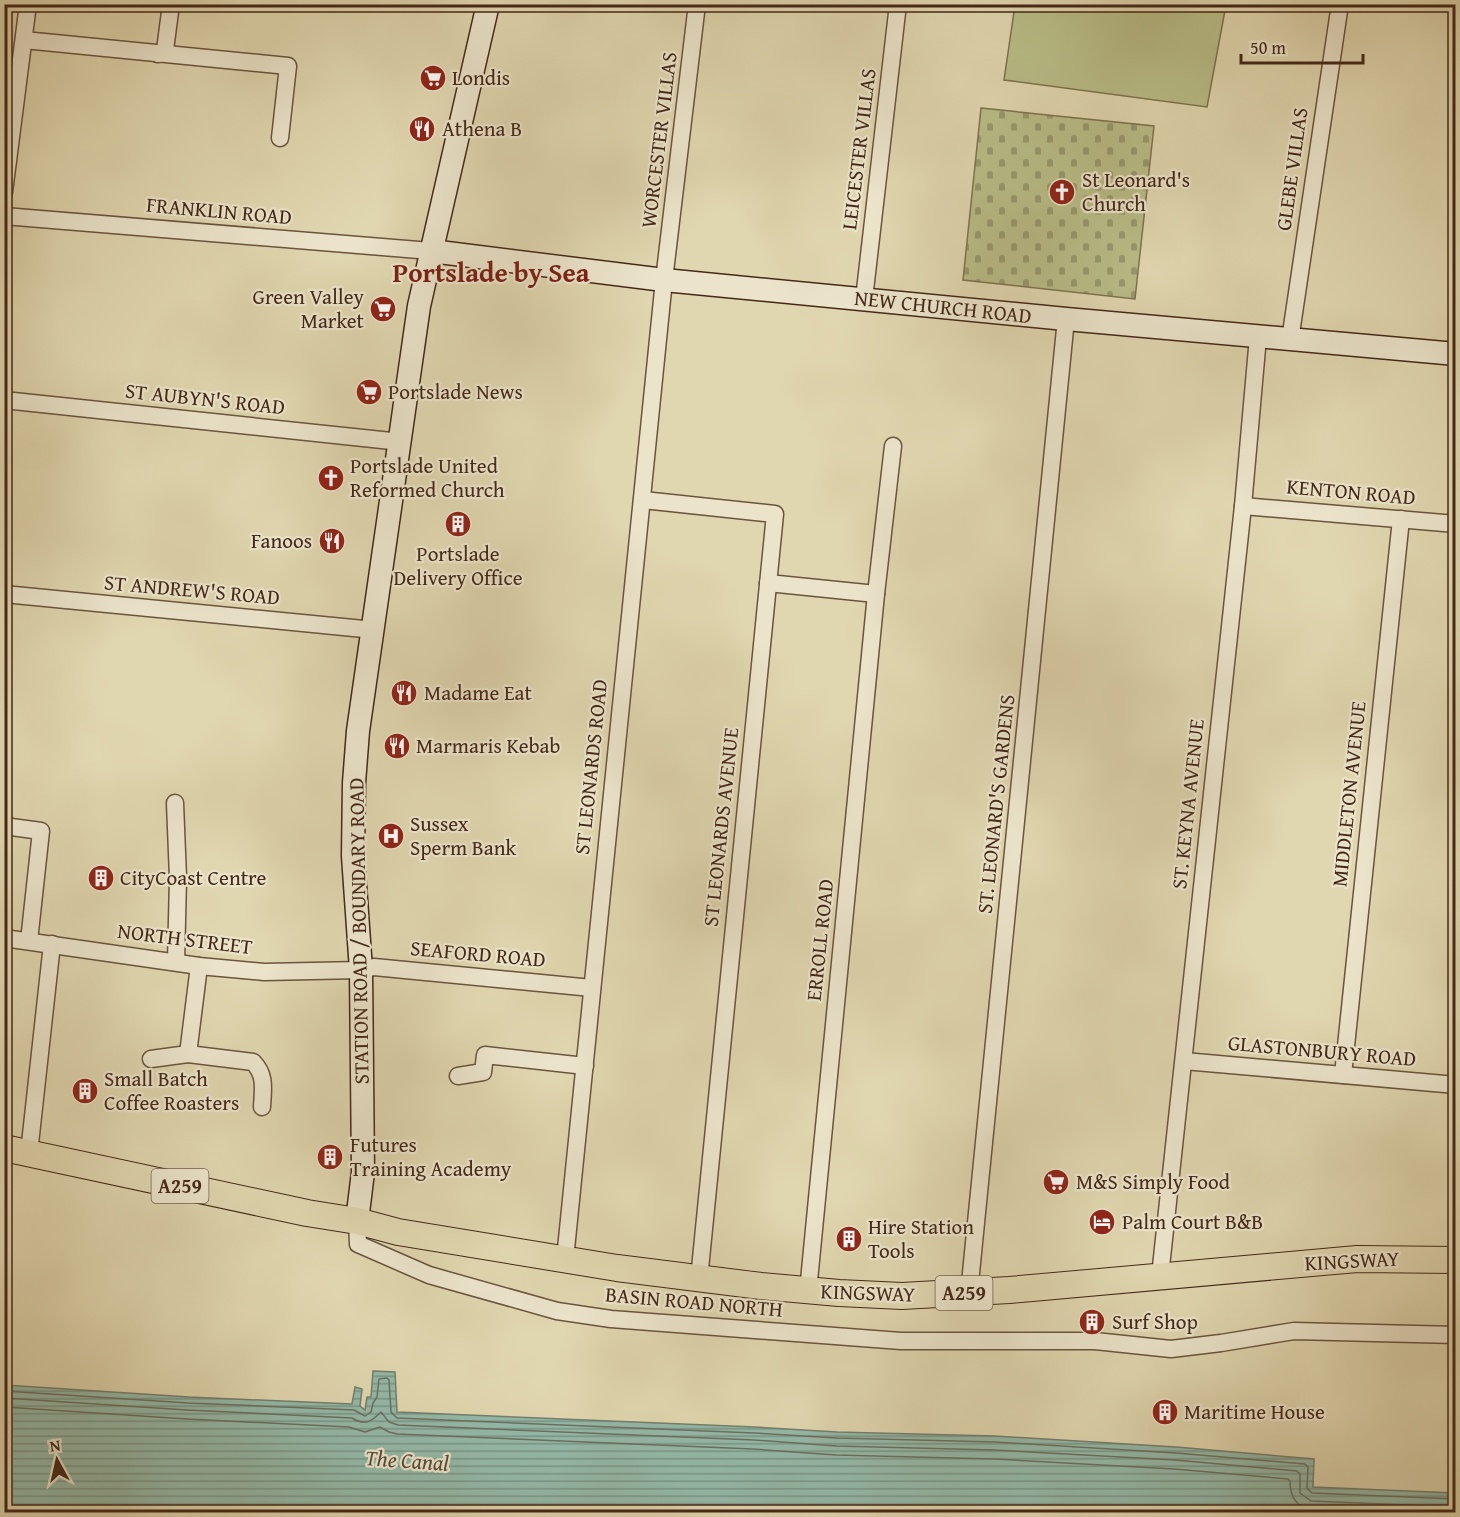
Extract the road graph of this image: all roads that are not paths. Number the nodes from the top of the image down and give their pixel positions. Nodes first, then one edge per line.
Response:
1 (28, 4) edge
2 (171, 4) edge
3 (488, 4) edge
4 (697, 4) edge
5 (898, 4) edge
6 (1340, 4) edge
7 (24, 40) junction
8 (158, 54) junction
9 (279, 138) dead end
10 (4, 192) edge
11 (4, 216) edge
12 (431, 251) junction
13 (664, 280) junction
14 (864, 299) junction
15 (1066, 319) junction
16 (1258, 337) junction
17 (1290, 340) junction
18 (1455, 354) edge
19 (4, 400) edge
20 (401, 442) junction
21 (893, 446) dead end
22 (643, 500) junction
23 (1243, 506) junction
24 (1401, 519) junction
25 (1455, 524) edge
26 (768, 583) junction
27 (4, 594) edge
28 (876, 594) junction
29 (374, 630) junction
30 (175, 803) dead end
31 (4, 826) edge
32 (4, 938) edge
33 (29, 940) junction
34 (52, 944) junction
35 (176, 962) junction
36 (199, 966) junction
37 (361, 970) junction
38 (592, 988) junction
39 (188, 1054) junction
40 (151, 1059) dead end
41 (1184, 1062) junction
42 (585, 1066) junction
43 (1343, 1075) junction
44 (458, 1076) dead end
45 (1455, 1085) edge
46 (262, 1107) dead end
47 (17, 1151) edge
48 (357, 1221) junction
49 (565, 1259) junction
50 (1455, 1260) edge
51 (1160, 1276) junction
52 (699, 1279) junction
53 (808, 1291) junction
54 (969, 1293) junction
55 (1455, 1335) edge

1 - 7 street
2 - 8 street
3 - 12 main road, STATION ROAD / BOUNDARY ROAD
4 - 13 street, WORCESTER VILLAS
5 - 14 street, LEICESTER VILLAS
6 - 17 street, GLEBE VILLAS
7 - 8 street
7 - 10 street
8 - 9 street
11 - 12 street, FRANKLIN ROAD
12 - 13 main road, NEW CHURCH ROAD
12 - 20 main road, STATION ROAD / BOUNDARY ROAD
13 - 14 main road, NEW CHURCH ROAD
13 - 22 street, ST LEONARDS ROAD
14 - 15 main road, NEW CHURCH ROAD
15 - 16 main road, NEW CHURCH ROAD
15 - 54 street, ST. LEONARD'S GARDENS
16 - 17 main road, NEW CHURCH ROAD
16 - 23 street, ST. KEYNA AVENUE
17 - 18 main road, NEW CHURCH ROAD
19 - 20 street, ST AUBYN'S ROAD
20 - 29 main road, STATION ROAD / BOUNDARY ROAD
21 - 28 street, ERROLL ROAD
22 - 26 street, ST LEONARDS AVENUE
22 - 38 street, ST LEONARDS ROAD
23 - 24 street, KENTON ROAD
23 - 41 street, ST. KEYNA AVENUE
24 - 25 street, KENTON ROAD
24 - 43 street, MIDDLETON AVENUE
26 - 28 street
26 - 52 street, ST LEONARDS AVENUE
27 - 29 street, ST ANDREW'S ROAD
28 - 53 street, ERROLL ROAD
29 - 37 main road, STATION ROAD / BOUNDARY ROAD
30 - 35 street
31 - 33 street
32 - 33 street, NORTH STREET
33 - 34 street, NORTH STREET
34 - 35 street, NORTH STREET
34 - 47 street
35 - 36 street, NORTH STREET
36 - 37 street, NORTH STREET
36 - 39 street
37 - 38 street, SEAFORD ROAD
37 - 48 main road, STATION ROAD / BOUNDARY ROAD
38 - 42 street, ST LEONARDS ROAD
39 - 40 street
39 - 46 street
41 - 43 street, GLASTONBURY ROAD
41 - 51 street, ST. KEYNA AVENUE
42 - 44 street
42 - 49 street, ST LEONARDS ROAD
43 - 45 street, GLASTONBURY ROAD
47 - 48 main road, A259
48 - 49 main road, KINGSWAY / A259
48 - 55 street, BASIN ROAD NORTH
49 - 52 main road, KINGSWAY / A259
50 - 51 main road, KINGSWAY / A259
51 - 54 main road, KINGSWAY / A259
52 - 53 main road, KINGSWAY / A259
53 - 54 main road, KINGSWAY / A259

